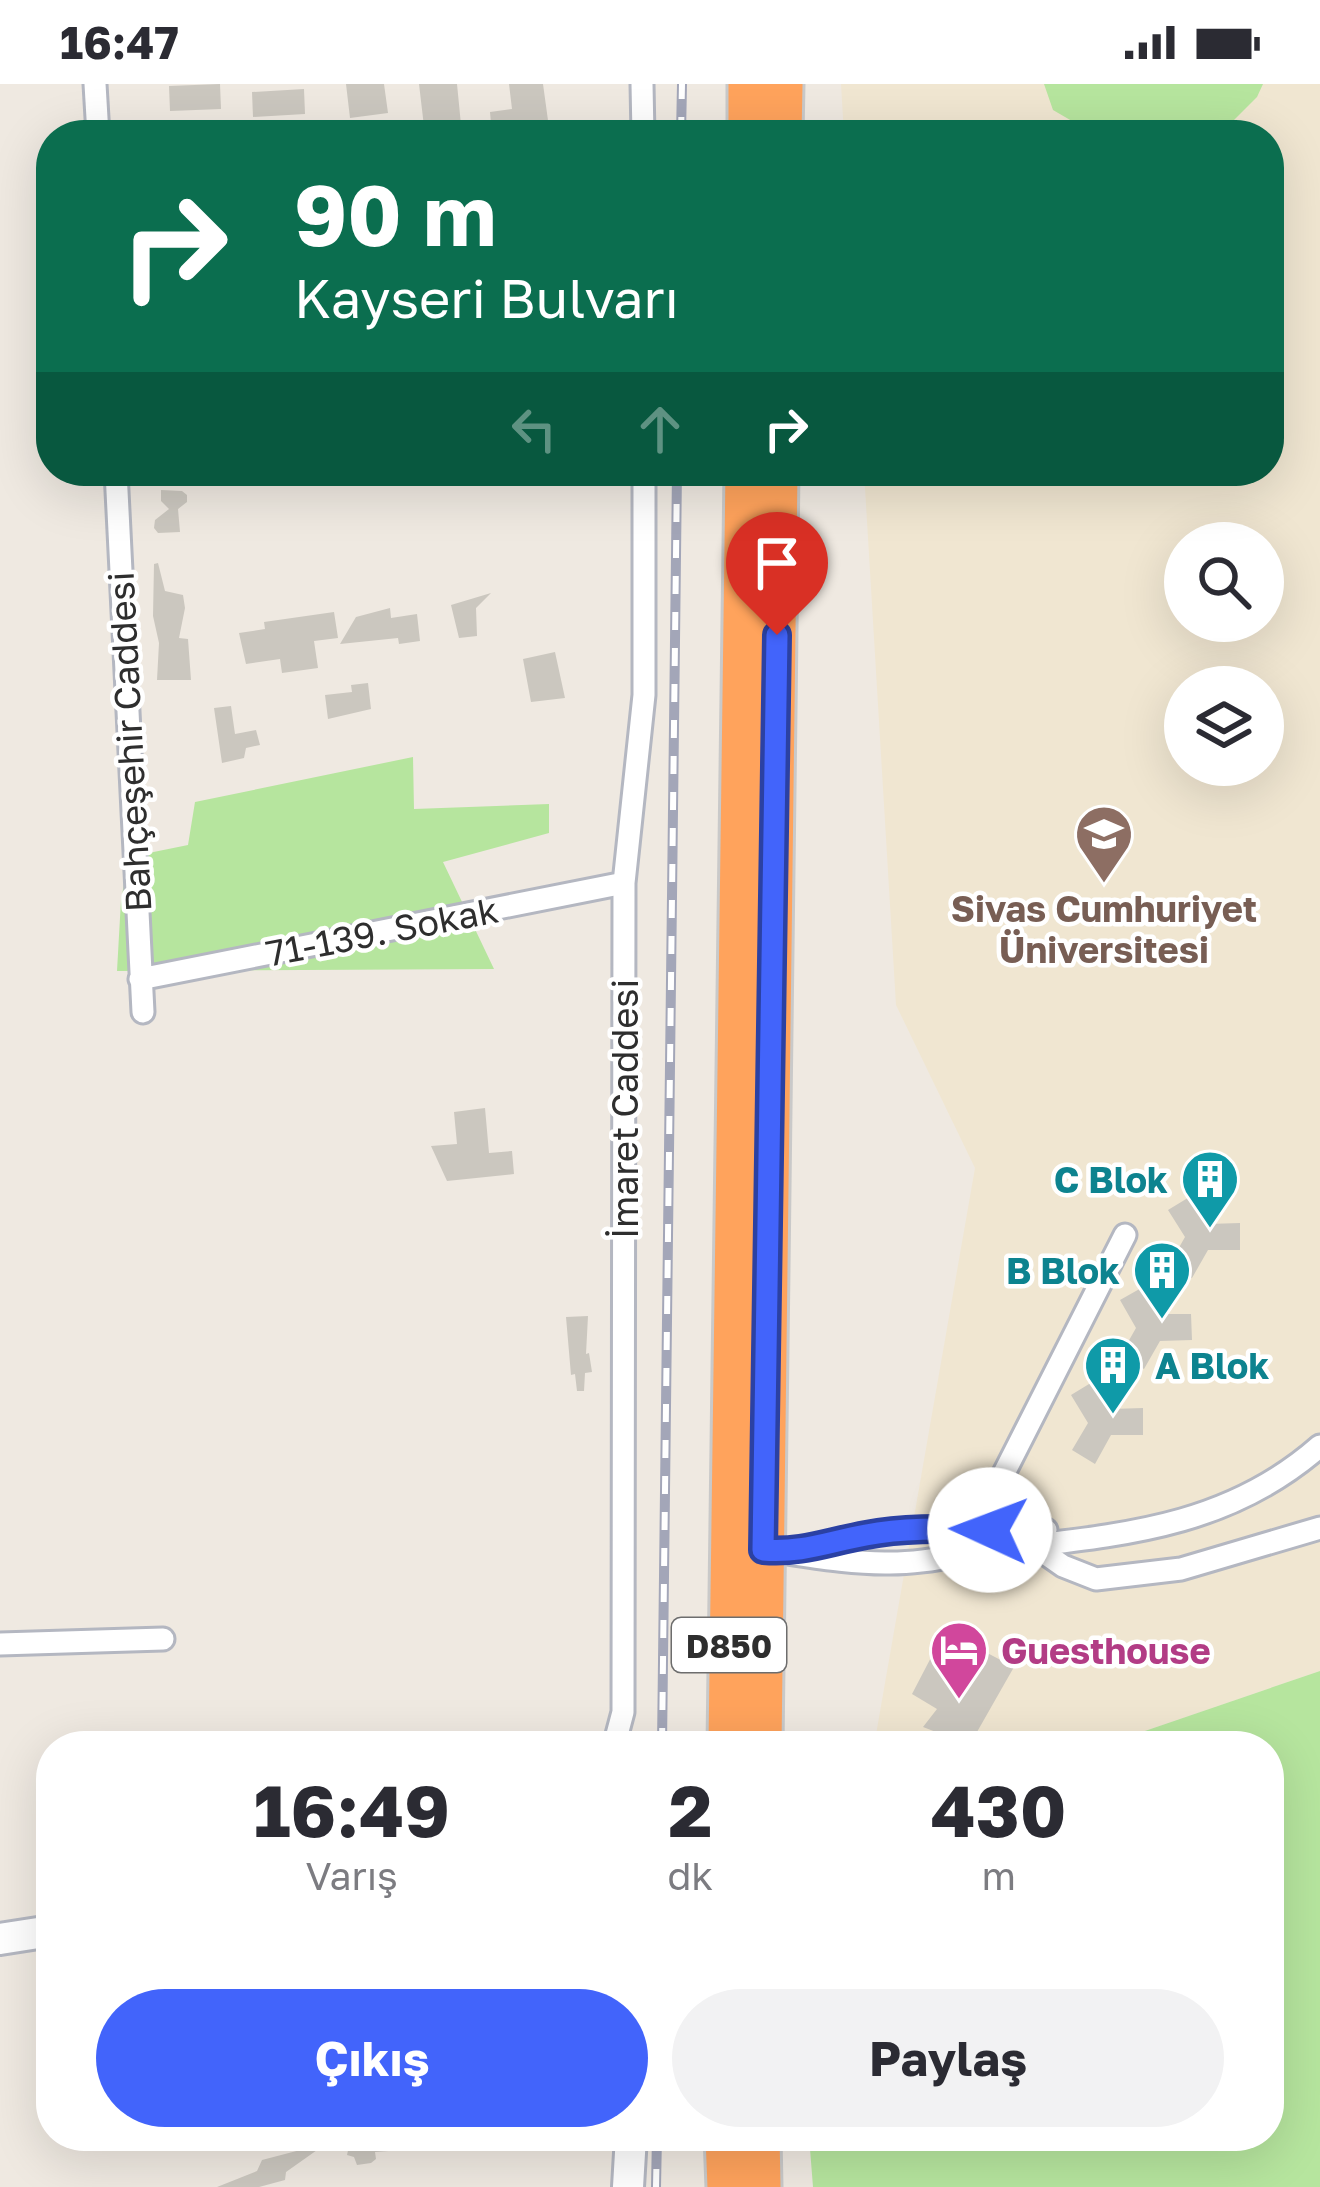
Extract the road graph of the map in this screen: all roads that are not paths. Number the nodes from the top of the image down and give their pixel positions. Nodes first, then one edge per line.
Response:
1 (95, 84) edge
2 (642, 84) edge
3 (748, 84) edge
4 (783, 84) edge
5 (97, 120) edge
6 (643, 120) edge
7 (748, 120) edge
8 (782, 120) edge
9 (117, 486) edge
10 (644, 486) edge
11 (745, 486) edge
12 (778, 486) edge
13 (624, 883) junction
14 (140, 979) junction
15 (143, 1012) dead end
16 (1125, 1235) dead end
17 (1320, 1430) edge
18 (1320, 1446) edge
19 (1320, 1528) edge
20 (990, 1530) junction
21 (1033, 1545) junction
22 (764, 1549) junction
23 (163, 1639) dead end
24 (0, 1644) edge
25 (618, 1731) edge
26 (731, 1731) edge
27 (762, 1731) edge
28 (36, 1933) edge
29 (0, 1939) edge
30 (631, 2151) edge
31 (725, 2151) edge
32 (760, 2151) edge
33 (628, 2187) edge
34 (727, 2187) edge
35 (761, 2187) edge

1 - 5 street
2 - 6 street
3 - 7 highway
4 - 8 highway
9 - 14 street, Bahçeşehir Caddesi
10 - 13 street, İmaret Caddesi
11 - 22 highway, D850
12 - 22 highway, D850
13 - 14 street, 71-139. Sokak
13 - 25 street, İmaret Caddesi
14 - 15 street, Bahçeşehir Caddesi
16 - 20 street
17 - 20 street
18 - 21 street
19 - 21 street
20 - 22 street
21 - 22 street
22 - 26 highway, D850
22 - 27 highway, D850
23 - 24 street
28 - 29 street
30 - 33 street
31 - 34 highway
32 - 35 highway

